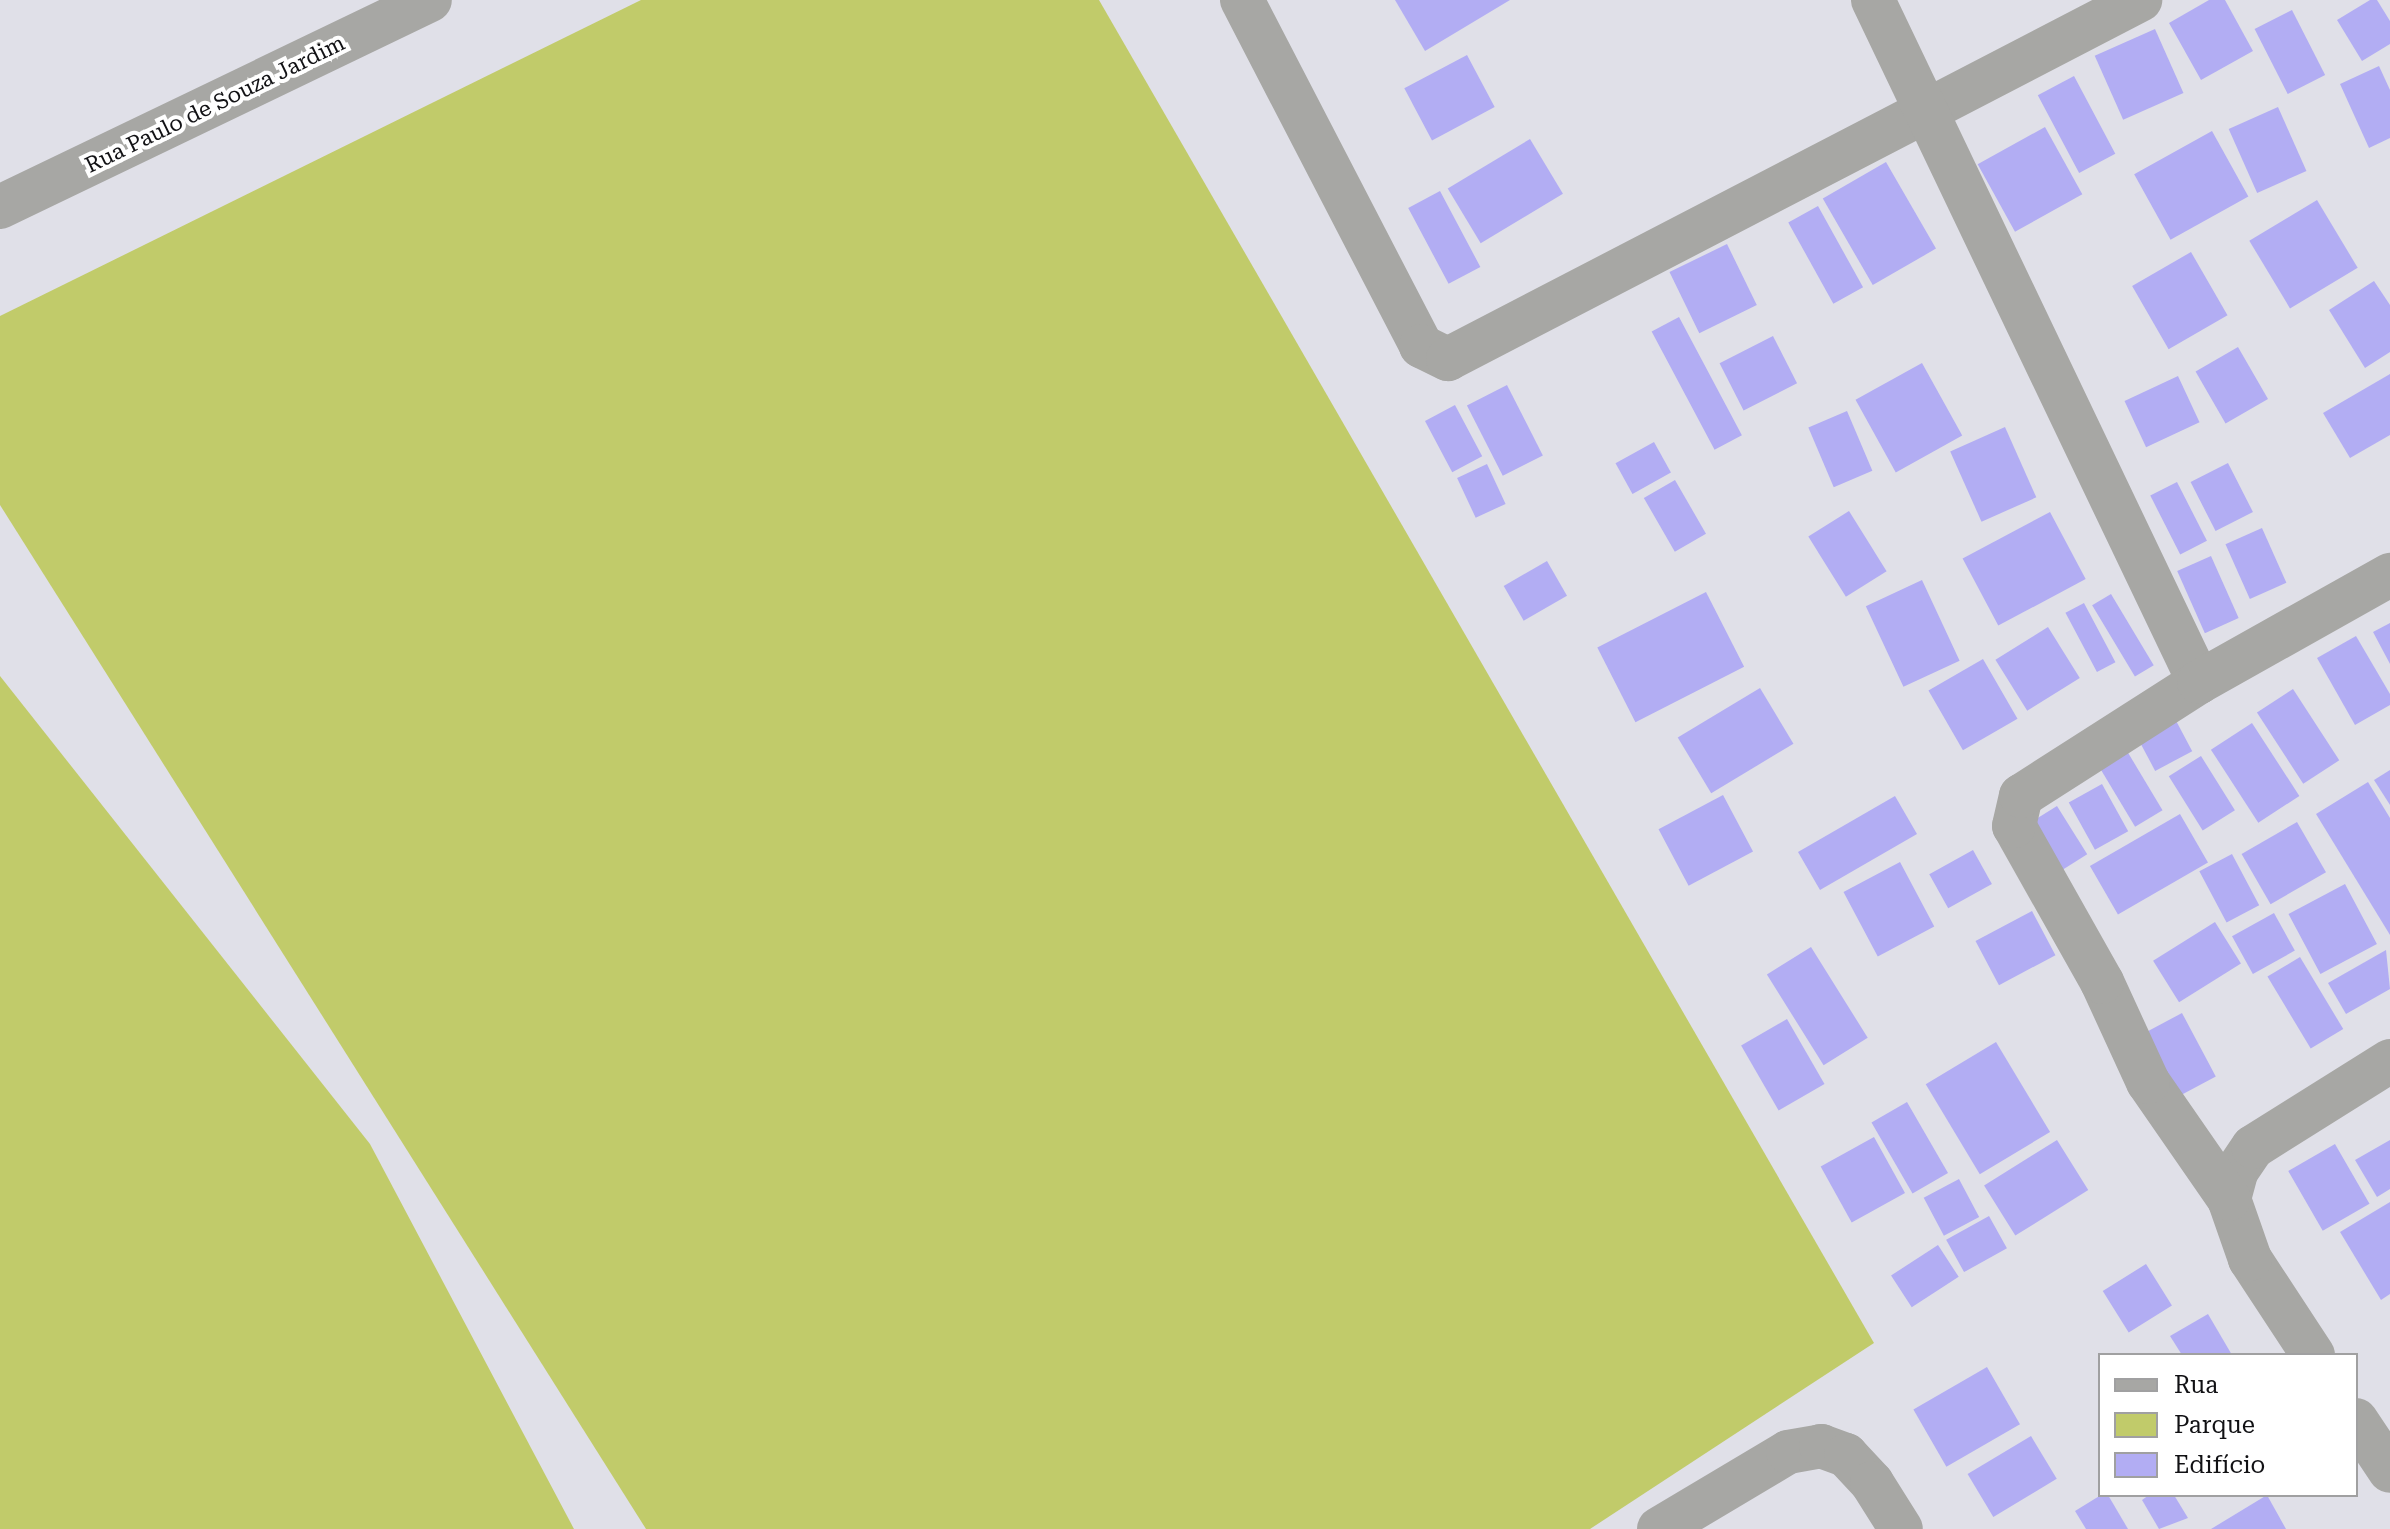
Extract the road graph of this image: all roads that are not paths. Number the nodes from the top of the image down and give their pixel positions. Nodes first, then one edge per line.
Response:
1 (430, 0) edge
2 (1242, 0) edge
3 (1873, 0) edge
4 (2140, 0) edge
5 (1930, 112) junction
6 (0, 207) edge
7 (2390, 575) edge
8 (2199, 682) junction
9 (2390, 1061) edge
10 (2229, 1199) junction
11 (2312, 1353) edge
12 (2358, 1423) edge
13 (2390, 1471) edge
14 (1659, 1529) edge
15 (1901, 1529) edge

1 - 6 street, Rua Paulo de Souza Jardim
2 - 5 street
3 - 5 street
4 - 5 street
5 - 8 street
7 - 8 street
8 - 10 street
9 - 10 street
10 - 11 street
12 - 13 street
14 - 15 street

